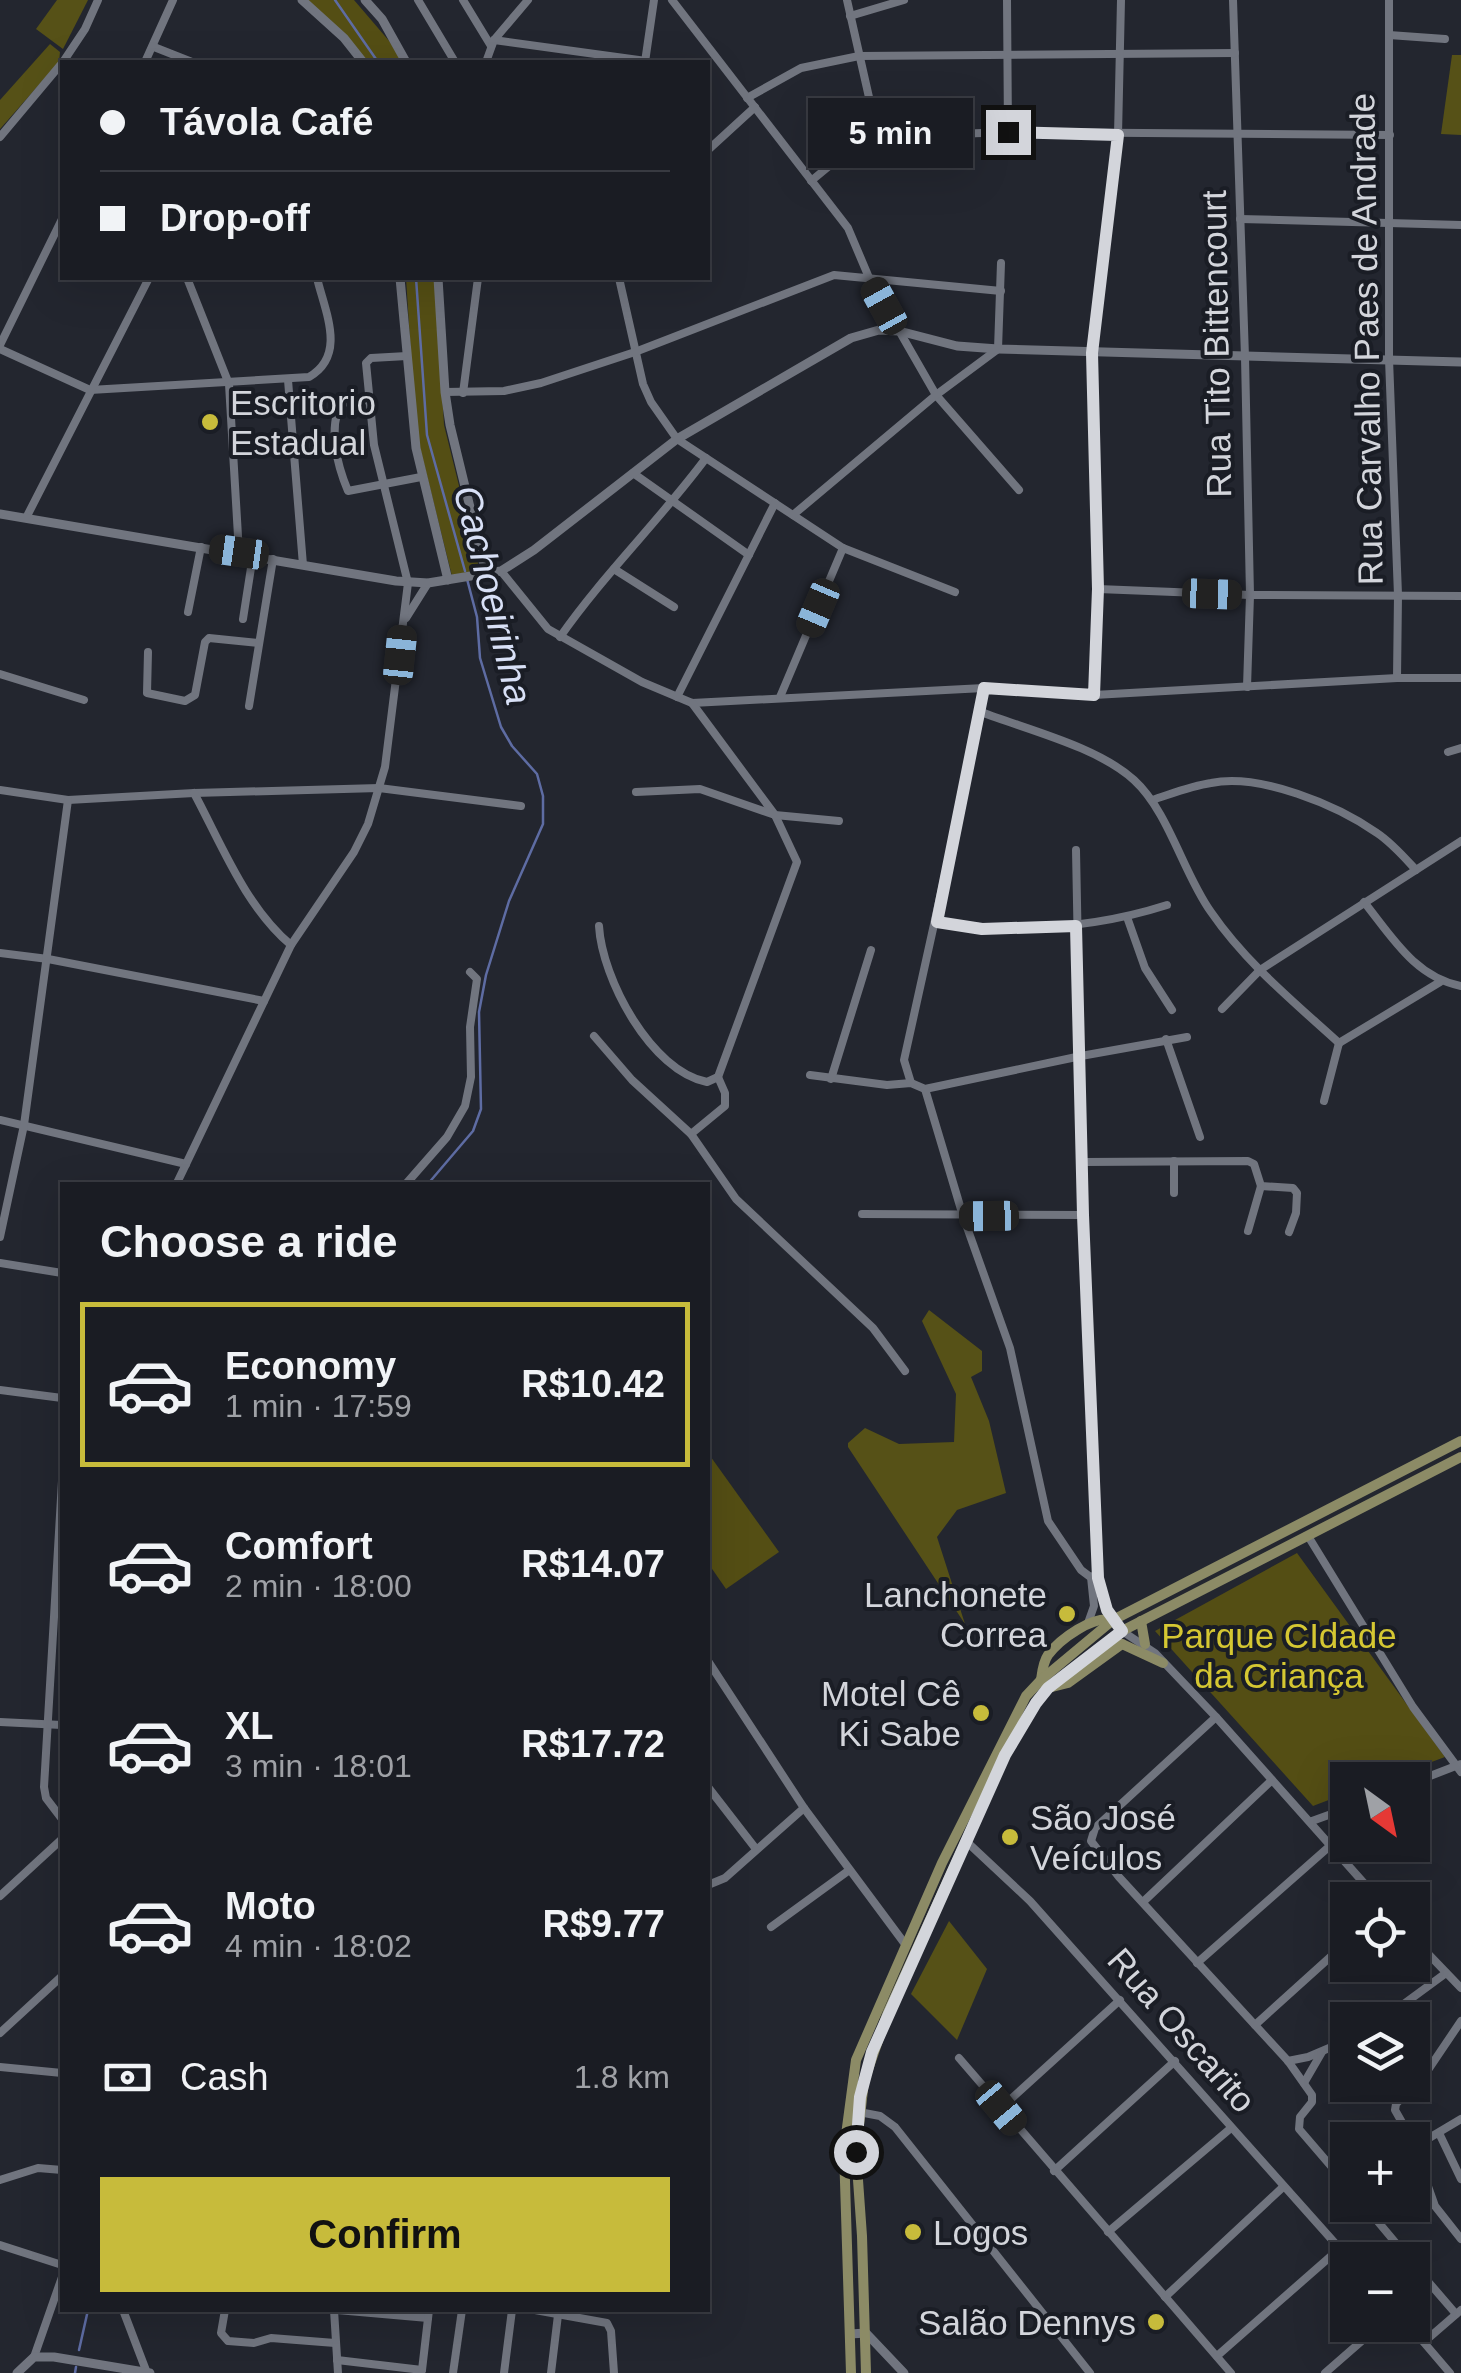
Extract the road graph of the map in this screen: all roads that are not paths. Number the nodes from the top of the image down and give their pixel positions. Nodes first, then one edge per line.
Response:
1 (98, 0) edge
2 (173, 0) edge
3 (302, 0) edge
4 (366, 0) edge
5 (418, 0) edge
6 (463, 0) edge
7 (528, 0) edge
8 (654, 0) edge
9 (672, 0) edge
10 (847, 0) edge
11 (904, 0) edge
12 (1007, 0) edge
13 (1121, 0) edge
14 (1232, 0) edge
15 (1388, 0) edge
16 (850, 16) junction
17 (1388, 35) junction
18 (1446, 39) dead end
19 (492, 43) junction
20 (154, 47) junction
21 (1120, 52) junction
22 (1009, 53) junction
23 (1236, 53) junction
24 (858, 56) junction
25 (65, 60) edge
26 (147, 60) edge
27 (187, 60) edge
28 (361, 60) edge
29 (405, 60) edge
30 (453, 60) edge
31 (487, 60) edge
32 (629, 60) edge
33 (645, 60) edge
34 (60, 67) edge
35 (748, 98) junction
36 (755, 108) junction
37 (1008, 132) junction
38 (1118, 135) junction
39 (1239, 135) junction
40 (1390, 135) junction
41 (0, 137) edge
42 (878, 137) junction
43 (710, 148) edge
44 (811, 181) junction
45 (1240, 219) junction
46 (1390, 221) junction
47 (60, 223) edge
48 (1461, 225) edge
49 (1001, 263) dead end
50 (148, 280) edge
51 (188, 280) edge
52 (317, 280) edge
53 (400, 280) edge
54 (438, 280) edge
55 (478, 280) edge
56 (619, 280) edge
57 (870, 280) junction
58 (1001, 291) junction
59 (899, 331) junction
60 (0, 347) edge
61 (998, 349) junction
62 (635, 352) junction
63 (1092, 353) junction
64 (406, 356) junction
65 (1245, 357) junction
66 (1390, 360) junction
67 (1461, 362) edge
68 (288, 380) junction
69 (228, 384) junction
70 (90, 390) junction
71 (445, 392) junction
72 (463, 392) junction
73 (936, 395) junction
74 (368, 400) junction
75 (677, 440) junction
76 (706, 458) junction
77 (633, 473) junction
78 (421, 478) junction
79 (384, 485) junction
80 (1019, 490) dead end
81 (672, 503) junction
82 (775, 503) junction
83 (0, 514) edge
84 (793, 515) junction
85 (26, 518) junction
86 (201, 547) junction
87 (842, 548) junction
88 (239, 552) junction
89 (253, 555) junction
90 (748, 556) junction
91 (273, 560) junction
92 (303, 565) junction
93 (614, 569) junction
94 (501, 570) junction
95 (484, 574) junction
96 (452, 580) junction
97 (408, 583) junction
98 (428, 583) junction
99 (1098, 589) junction
100 (955, 592) dead end
101 (1398, 594) junction
102 (1250, 595) junction
103 (1461, 596) edge
104 (674, 607) dead end
105 (188, 612) dead end
106 (242, 619) dead end
107 (404, 622) junction
108 (560, 637) junction
109 (258, 643) junction
110 (148, 652) dead end
111 (0, 674) edge
112 (1397, 678) junction
113 (1461, 678) edge
114 (984, 688) junction
115 (1246, 688) junction
116 (1094, 695) junction
117 (678, 697) junction
118 (780, 697) junction
119 (84, 700) dead end
120 (692, 702) junction
121 (248, 706) dead end
122 (981, 712) junction
123 (1461, 748) edge
124 (1448, 752) dead end
125 (379, 788) junction
126 (0, 790) edge
127 (194, 792) junction
128 (636, 792) dead end
129 (68, 800) junction
130 (1152, 800) junction
131 (521, 806) dead end
132 (775, 815) junction
133 (839, 820) dead end
134 (1461, 841) edge
135 (1076, 850) dead end
136 (1416, 870) junction
137 (1364, 902) junction
138 (1167, 905) dead end
139 (1127, 917) junction
140 (937, 922) junction
141 (600, 926) dead end
142 (1076, 926) junction
143 (292, 945) junction
144 (871, 950) dead end
145 (0, 954) edge
146 (48, 959) junction
147 (1260, 970) junction
148 (470, 972) dead end
149 (1440, 982) junction
150 (1461, 986) edge
151 (264, 1001) junction
152 (1222, 1009) dead end
153 (1172, 1010) dead end
154 (594, 1036) dead end
155 (1187, 1037) dead end
156 (1166, 1039) junction
157 (1340, 1043) junction
158 (1081, 1056) junction
159 (810, 1075) dead end
160 (718, 1077) junction
161 (831, 1079) junction
162 (910, 1083) junction
163 (925, 1089) junction
164 (1324, 1101) dead end
165 (0, 1120) edge
166 (24, 1125) junction
167 (691, 1134) junction
168 (1200, 1137) dead end
169 (1174, 1161) junction
170 (1084, 1162) junction
171 (186, 1164) junction
172 (177, 1182) edge
173 (408, 1182) edge
174 (1262, 1186) junction
175 (1174, 1193) dead end
176 (862, 1214) dead end
177 (1083, 1215) junction
178 (964, 1216) junction
179 (1248, 1231) dead end
180 (1289, 1232) dead end
181 (0, 1237) edge
182 (0, 1262) edge
183 (60, 1273) edge
184 (905, 1370) dead end
185 (0, 1390) edge
186 (60, 1398) edge
187 (1461, 1441) edge
188 (1461, 1457) edge
189 (60, 1502) edge
190 (1308, 1536) junction
191 (1095, 1578) junction
192 (1113, 1620) junction
193 (1140, 1622) junction
194 (1088, 1623) junction
195 (1122, 1631) junction
196 (1122, 1644) junction
197 (1144, 1644) junction
198 (51, 1649) junction
199 (60, 1649) edge
200 (1163, 1663) junction
201 (710, 1664) edge
202 (1044, 1684) junction
203 (1216, 1717) junction
204 (0, 1722) edge
205 (46, 1724) junction
206 (60, 1725) edge
207 (1459, 1767) edge
208 (1430, 1776) edge
209 (1272, 1780) junction
210 (710, 1790) edge
211 (804, 1808) junction
212 (1330, 1814) edge
213 (60, 1816) edge
214 (1312, 1821) junction
215 (60, 1841) edge
216 (967, 1842) junction
217 (1330, 1844) edge
218 (1330, 1846) edge
219 (756, 1849) junction
220 (1346, 1862) edge
221 (848, 1871) junction
222 (1363, 1882) edge
223 (710, 1885) edge
224 (0, 1896) edge
225 (1143, 1902) junction
226 (771, 1926) dead end
227 (905, 1944) junction
228 (1430, 1956) edge
229 (1330, 1957) edge
230 (1197, 1964) junction
231 (1446, 1973) junction
232 (60, 1978) edge
233 (1461, 1988) edge
234 (1120, 2000) junction
235 (1407, 2002) edge
236 (1461, 2021) edge
237 (1254, 2026) junction
238 (0, 2034) edge
239 (1330, 2048) edge
240 (1322, 2052) junction
241 (958, 2058) dead end
242 (1175, 2061) junction
243 (1288, 2061) junction
244 (0, 2067) edge
245 (60, 2073) edge
246 (1304, 2084) junction
247 (1001, 2108) junction
248 (859, 2112) junction
249 (1461, 2119) edge
250 (1401, 2122) edge
251 (1231, 2128) junction
252 (1439, 2133) junction
253 (1430, 2137) edge
254 (1330, 2165) edge
255 (60, 2170) edge
256 (1054, 2171) junction
257 (1461, 2179) edge
258 (0, 2180) edge
259 (1283, 2187) junction
260 (1430, 2192) edge
261 (1378, 2222) edge
262 (1108, 2232) junction
263 (1461, 2239) edge
264 (1334, 2242) edge
265 (1395, 2242) edge
266 (0, 2245) edge
267 (1330, 2258) edge
268 (60, 2265) edge
269 (1430, 2282) edge
270 (60, 2283) edge
271 (1165, 2298) junction
272 (124, 2312) edge
273 (226, 2312) edge
274 (335, 2312) edge
275 (382, 2312) edge
276 (462, 2312) edge
277 (512, 2312) edge
278 (543, 2312) edge
279 (1458, 2312) edge
280 (428, 2314) edge
281 (558, 2316) junction
282 (866, 2333) junction
283 (850, 2334) junction
284 (1430, 2337) edge
285 (1361, 2342) edge
286 (1424, 2342) edge
287 (335, 2343) junction
288 (1217, 2356) junction
289 (34, 2358) junction
290 (891, 2358) junction
291 (338, 2360) junction
292 (422, 2371) edge
293 (1448, 2372) edge
294 (17, 2373) edge
295 (148, 2373) edge
296 (338, 2373) edge
297 (454, 2373) edge
298 (504, 2373) edge
299 (551, 2373) edge
300 (614, 2373) edge
301 (850, 2373) edge
302 (866, 2373) edge
303 (891, 2373) edge
304 (904, 2373) edge
305 (1090, 2373) edge
306 (1232, 2373) edge
307 (1325, 2373) edge

1 - 25 street
2 - 20 street
3 - 28 street
4 - 29 street
5 - 30 street
6 - 19 street
7 - 19 street
8 - 33 street
9 - 35 street
10 - 16 street
11 - 16 street
12 - 22 street
13 - 21 street
14 - 23 street, Rua Tito Bittencourt
15 - 17 street, Rua Carvalho Paes de Andrade
16 - 24 street
17 - 18 street
17 - 40 street, Rua Carvalho Paes de Andrade
19 - 31 street
19 - 32 street
20 - 26 street
20 - 27 street
21 - 22 street
21 - 23 street
21 - 38 street
22 - 24 street
22 - 37 street
23 - 39 street, Rua Tito Bittencourt
24 - 35 street
24 - 42 street
34 - 41 street
35 - 36 street
36 - 43 street
36 - 44 street
37 - 38 street
37 - 42 street
38 - 39 street
38 - 63 street
39 - 40 street
39 - 45 street, Rua Tito Bittencourt
40 - 46 street, Rua Carvalho Paes de Andrade
42 - 44 street
44 - 57 street
45 - 46 street
45 - 65 street, Rua Tito Bittencourt
46 - 48 street
46 - 66 street, Rua Carvalho Paes de Andrade
47 - 60 street
49 - 58 street
50 - 70 street
51 - 69 street
52 - 68 street
53 - 64 street
54 - 71 street
55 - 72 street
56 - 62 street
57 - 58 street
57 - 59 street
57 - 62 street
58 - 61 street
59 - 61 street
59 - 73 street
59 - 75 street
60 - 70 street
61 - 63 street
61 - 73 street
62 - 72 street
62 - 75 street
63 - 65 street
63 - 99 street
64 - 74 street
64 - 78 street
65 - 66 street
65 - 102 street, Rua Tito Bittencourt
66 - 67 street
66 - 101 street, Rua Carvalho Paes de Andrade
68 - 69 street
68 - 92 street
69 - 70 street
69 - 88 street
70 - 85 street
71 - 72 street
71 - 95 street
73 - 80 street
73 - 84 street
74 - 79 street
74 - 79 street
75 - 76 street
75 - 77 street
76 - 81 street
76 - 82 street
77 - 81 street
77 - 94 street
78 - 79 street
78 - 96 street
79 - 97 street
81 - 90 street
81 - 93 street
82 - 84 street
82 - 90 street
83 - 85 street
84 - 87 street
85 - 86 street
86 - 88 street
86 - 105 street
87 - 100 street
87 - 118 street
88 - 89 street
89 - 91 street
89 - 106 street
90 - 117 street
91 - 92 street
91 - 109 street
92 - 97 street
93 - 104 street
93 - 108 street
94 - 95 street
94 - 108 street
95 - 96 street
96 - 98 street
97 - 98 street
97 - 107 street
98 - 107 street
99 - 102 street
99 - 116 street
101 - 102 street
101 - 103 street
101 - 112 street, Rua Carvalho Paes de Andrade
102 - 115 street, Rua Tito Bittencourt
107 - 125 street
108 - 117 street
109 - 110 street
109 - 121 street
111 - 119 street
112 - 113 street
112 - 115 street
114 - 116 street
114 - 118 street
114 - 122 street
115 - 116 street
117 - 120 street
118 - 120 street
120 - 132 street
122 - 130 street
122 - 140 street
123 - 124 street
125 - 127 street
125 - 131 street
125 - 143 street
126 - 129 street
127 - 129 street
127 - 143 street
128 - 132 street
129 - 146 street
130 - 136 street
130 - 147 street
132 - 133 street
132 - 160 street
134 - 136 street
135 - 142 street
136 - 137 street
137 - 147 street
137 - 149 street
138 - 139 street
139 - 142 street
139 - 153 street
140 - 142 street
140 - 162 street
141 - 160 street
142 - 158 street
143 - 151 street
144 - 161 street
145 - 146 street
146 - 151 street
146 - 166 street
147 - 152 street
147 - 157 street
148 - 173 street
149 - 150 street
149 - 157 street
151 - 171 street
154 - 167 street
155 - 156 street
156 - 158 street
156 - 168 street
157 - 164 street
158 - 163 street
158 - 170 street
159 - 161 street
160 - 167 street
161 - 162 street
162 - 163 street
163 - 178 street
165 - 166 street
166 - 171 street
166 - 181 street
167 - 184 street
169 - 170 street
169 - 174 street
169 - 175 street
170 - 177 street
171 - 172 street
174 - 179 street
174 - 180 street
176 - 178 street
177 - 178 street
177 - 191 street
178 - 191 street
182 - 183 street
185 - 186 street
187 - 192 main road
188 - 190 main road
189 - 198 street
190 - 193 main road
190 - 207 street
191 - 192 street
191 - 194 street
192 - 194 main road
192 - 195 street
192 - 202 main road
193 - 195 main road
193 - 197 main road
194 - 202 main road
195 - 196 main road
195 - 197 street
195 - 202 main road
196 - 200 main road
196 - 202 main road
197 - 200 street
198 - 199 street
198 - 205 street
200 - 203 street
201 - 211 street
202 - 216 main road
202 - 227 main road
203 - 209 street
203 - 225 street
204 - 205 street
205 - 206 street
205 - 213 street
207 - 208 street
209 - 214 street
209 - 225 street
210 - 219 street
211 - 219 street
211 - 221 street
212 - 214 street
214 - 217 street
215 - 224 street
216 - 234 street, Rua Oscarito
216 - 248 main road
218 - 230 street
219 - 223 street
220 - 222 street
221 - 226 street
221 - 227 street
225 - 230 street
227 - 283 main road
228 - 231 street
229 - 237 street
230 - 237 street
231 - 233 street
231 - 235 street
232 - 238 street
234 - 242 street, Rua Oscarito
234 - 247 street
236 - 250 street
237 - 243 street
239 - 240 street
240 - 243 street
240 - 246 street
241 - 247 street
242 - 251 street, Rua Oscarito
242 - 256 street
243 - 246 street
244 - 245 street
246 - 254 street
247 - 256 street
248 - 282 main road
248 - 305 street
249 - 252 street
251 - 259 street, Rua Oscarito
251 - 262 street
252 - 253 street
252 - 257 street
255 - 258 street
256 - 262 street
259 - 264 street, Rua Oscarito
259 - 271 street
260 - 263 street
261 - 265 street
262 - 271 street
266 - 268 street
267 - 288 street
269 - 279 street
270 - 289 street
271 - 288 street
272 - 295 street
273 - 287 street
274 - 287 street
275 - 280 street
276 - 297 street
277 - 298 street
278 - 281 street
279 - 284 street
280 - 292 street
281 - 299 street
281 - 300 street
282 - 283 street
282 - 290 street
282 - 302 main road
283 - 301 main road
285 - 307 street
286 - 293 street
287 - 291 street
288 - 306 street
289 - 294 street
289 - 295 street
290 - 303 street
290 - 304 street
291 - 292 street
291 - 296 street

